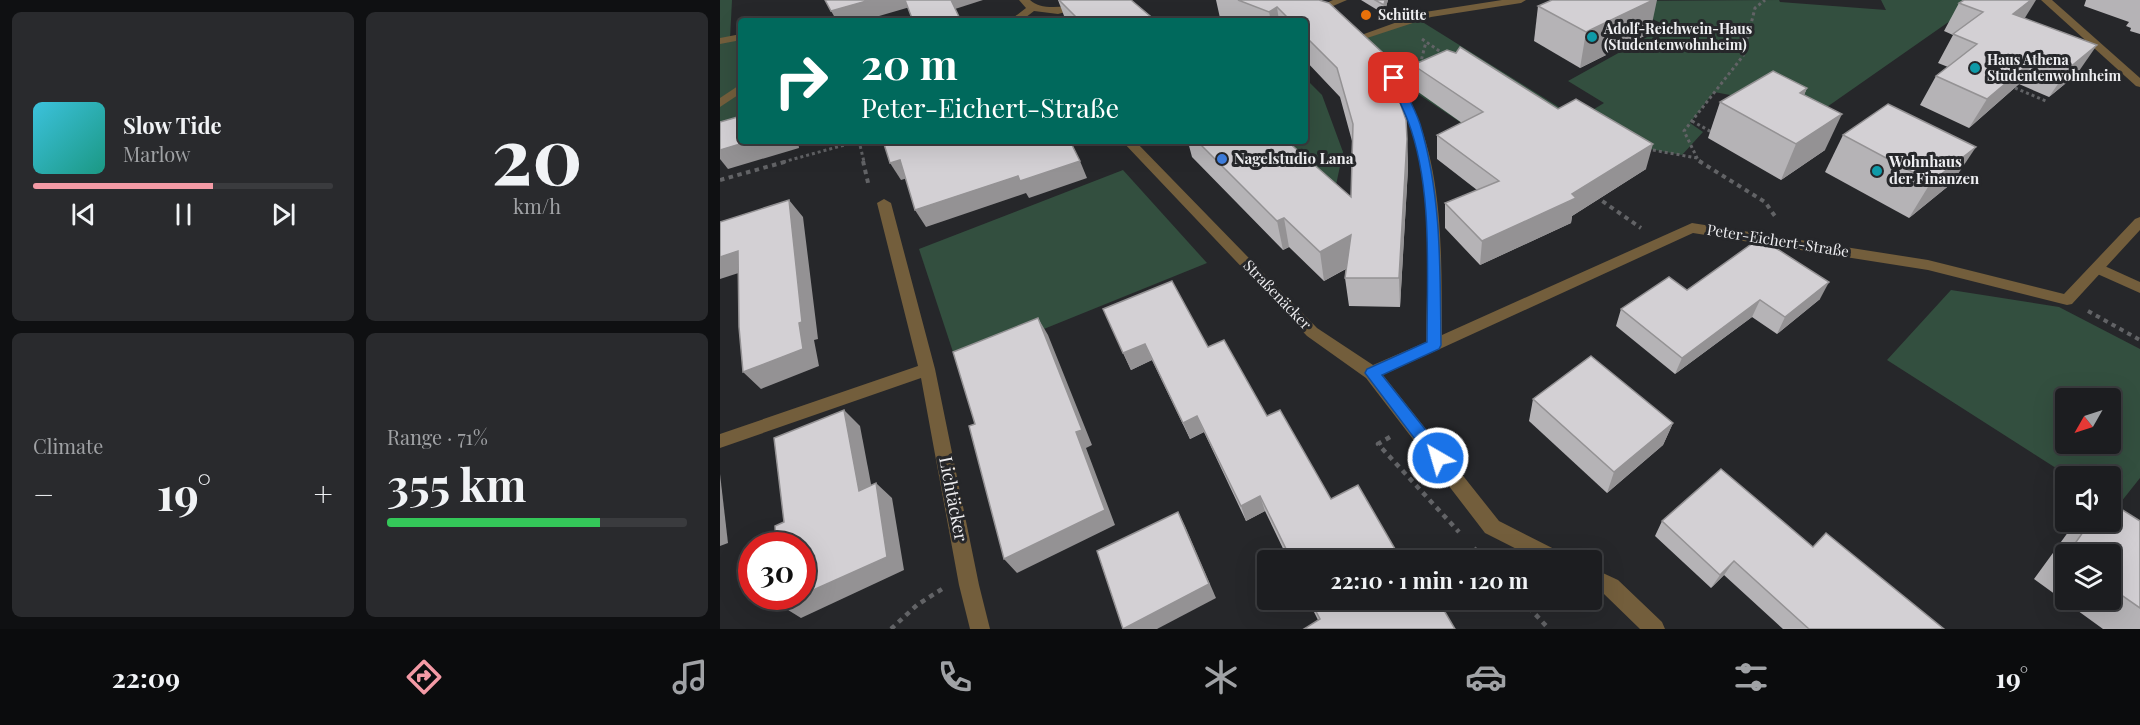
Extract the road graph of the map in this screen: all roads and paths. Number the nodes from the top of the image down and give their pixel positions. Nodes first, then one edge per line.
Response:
1 (1024, 0) edge
2 (1106, 0) edge
3 (1342, 0) edge
4 (1521, 0) edge
5 (1765, 0) edge
6 (2046, 0) edge
7 (1032, 8) junction
8 (1018, 18) edge
9 (1332, 21) edge
10 (1399, 24) junction
11 (738, 38) edge
12 (720, 41) edge
13 (1426, 42) junction
14 (1446, 55) edge
15 (1419, 70) edge
16 (2140, 84) edge
17 (2015, 88) edge
18 (738, 89) edge
19 (2046, 101) dead end
20 (720, 104) edge
21 (1692, 121) junction
22 (1715, 134) dead end
23 (849, 144) edge
24 (861, 144) edge
25 (1131, 144) edge
26 (1639, 147) edge
27 (1697, 158) junction
28 (720, 180) edge
29 (1592, 194) edge
30 (884, 203) joint
31 (2140, 222) edge
32 (1661, 242) junction
33 (1795, 243) junction
34 (2098, 268) junction
35 (2140, 288) edge
36 (2067, 300) junction
37 (2140, 340) edge
38 (1434, 345) junction
39 (927, 369) junction
40 (1372, 373) junction
41 (1411, 424) junction
42 (720, 441) edge
43 (1463, 536) dead end
44 (1471, 544) dead end
45 (1476, 550) edge
46 (1537, 550) edge
47 (967, 573) junction
48 (1602, 582) edge
49 (1531, 610) edge
50 (891, 629) edge
51 (981, 629) edge
52 (1549, 629) edge
53 (1655, 629) edge

1 - 7 street
2 - 7 street
3 - 9 street
4 - 10 street
5 - 21 path
6 - 16 street
7 - 8 street
10 - 13 path
10 - 38 street
11 - 12 street
13 - 14 path
13 - 15 path
17 - 19 path
18 - 20 street
21 - 22 path
21 - 27 path
23 - 28 path
24 - 30 path
25 - 40 street, Straßenäcker
26 - 27 path
27 - 33 path
29 - 32 path
30 - 39 street, Lichtäcker
31 - 34 street
32 - 33 street, Peter-Eichert-Straße
32 - 38 street, Peter-Eichert-Straße
33 - 36 street, Peter-Eichert-Straße
34 - 35 street
34 - 36 street
36 - 37 path
38 - 40 street, Peter-Eichert-Straße
39 - 42 street
39 - 47 street, Lichtäcker
40 - 41 street, Straßenäcker
41 - 43 path
41 - 46 street, Straßenäcker
44 - 45 path
47 - 50 path
47 - 51 street, Lichtäcker
48 - 53 street
49 - 52 path

